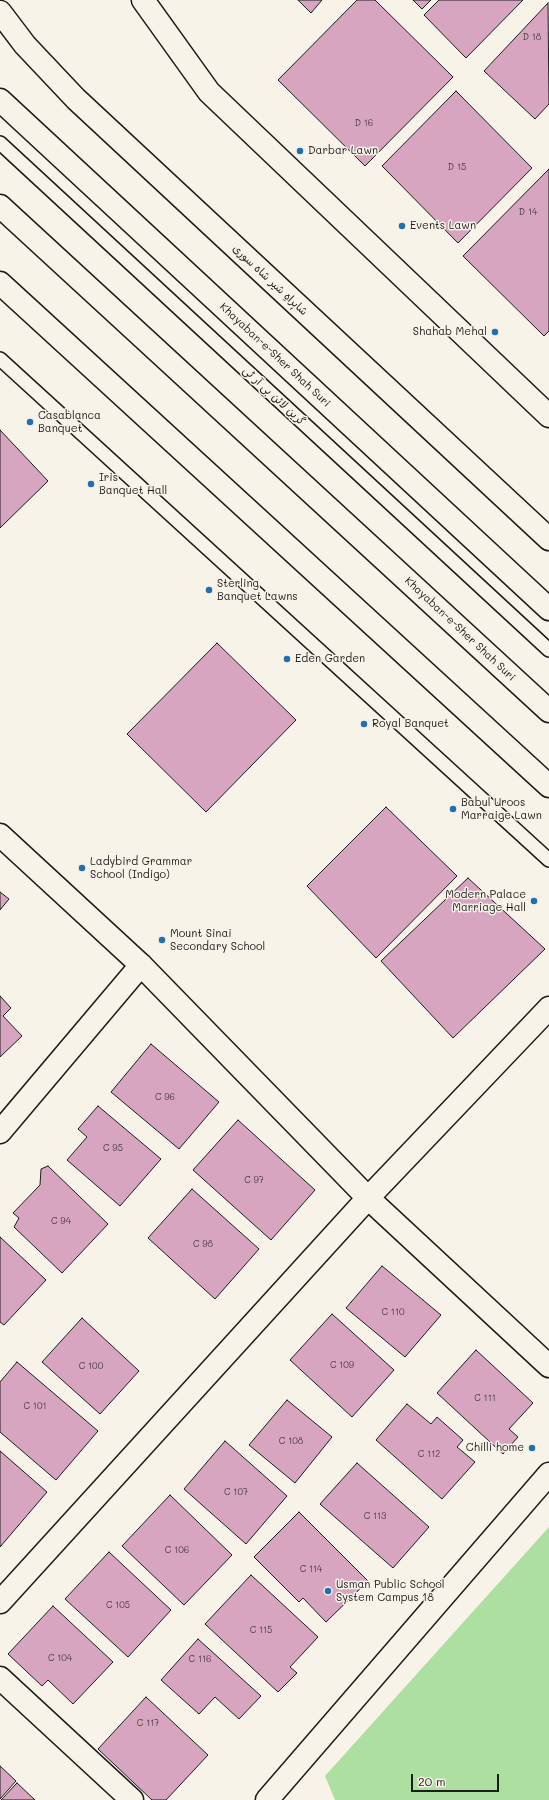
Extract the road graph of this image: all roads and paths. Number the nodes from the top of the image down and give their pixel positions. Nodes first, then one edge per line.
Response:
1 (143, 0) edge
2 (0, 12) edge
3 (0, 100) edge
4 (0, 143) edge
5 (0, 206) edge
6 (0, 283) edge
7 (0, 359) edge
8 (549, 416) edge
9 (549, 539) edge
10 (549, 609) edge
11 (549, 650) edge
12 (549, 712) edge
13 (549, 786) edge
14 (0, 835) edge
15 (549, 860) edge
16 (141, 965) junction
17 (549, 1008) edge
18 (0, 1132) edge
19 (368, 1198) junction
20 (549, 1366) edge
21 (549, 1474) edge
22 (0, 1602) edge
23 (0, 1678) edge
24 (132, 1800) edge
25 (267, 1800) edge

1 - 8 street
2 - 9 street, شاہراہِ شیر شاہ سوری
3 - 10 street, Khayaban-e-Sher Shah Suri
4 - 11 lane, گرین لائن بی آر ٹی
5 - 12 street, Khayaban-e-Sher Shah Suri
6 - 13 street
7 - 15 lane
14 - 16 street
16 - 18 street
16 - 19 street
17 - 19 street
19 - 20 street
19 - 22 street
21 - 25 street
23 - 24 street

